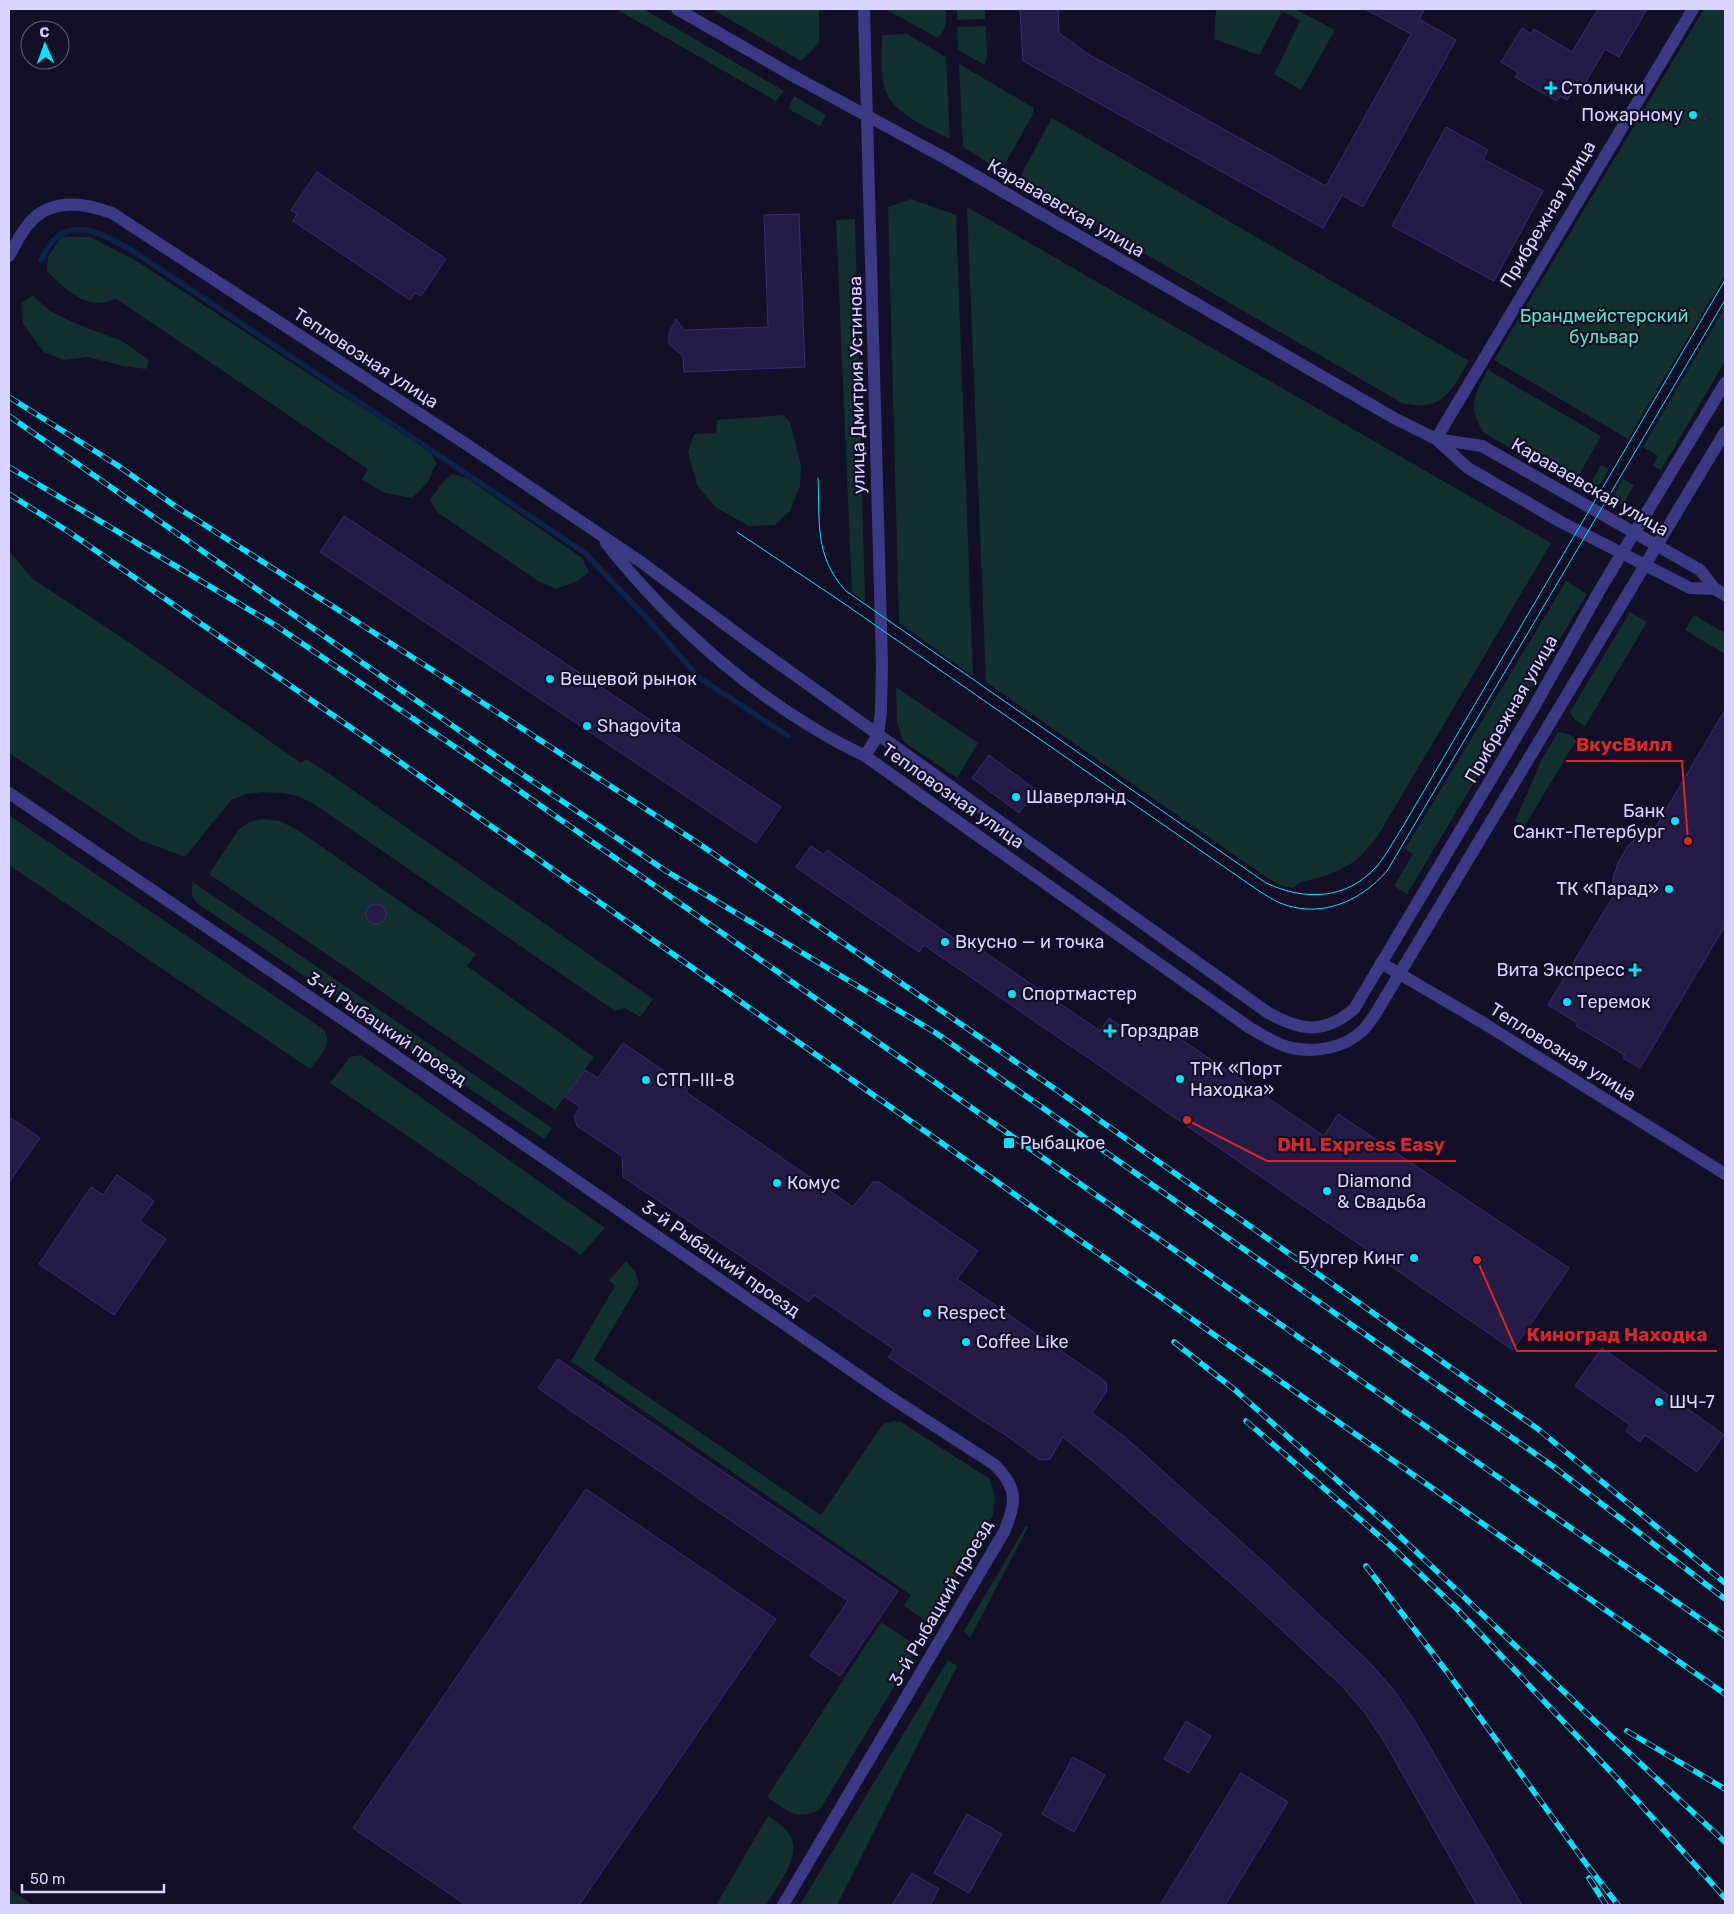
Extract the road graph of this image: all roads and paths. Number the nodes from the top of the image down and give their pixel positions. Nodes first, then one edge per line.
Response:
1 (678, 9) edge
2 (864, 9) edge
3 (1693, 9) edge
4 (868, 116) junction
5 (9, 256) edge
6 (1725, 382) edge
7 (1725, 432) edge
8 (1436, 439) junction
9 (1634, 532) junction
10 (600, 535) junction
11 (1657, 546) junction
12 (1622, 553) junction
13 (1645, 565) junction
14 (1720, 592) edge
15 (878, 736) junction
16 (865, 756) junction
17 (9, 793) edge
18 (1381, 963) junction
19 (1399, 974) junction
20 (1306, 1028) joint
21 (1725, 1174) edge
22 (782, 1905) edge

1 - 4 street, Караваевская улица
2 - 4 street, улица Дмитрия Устинова
3 - 8 street, Прибрежная улица
4 - 8 street, Караваевская улица
4 - 15 street, улица Дмитрия Устинова
5 - 10 street, Тепловозная улица
6 - 9 street, Прибрежная улица
7 - 11 street
8 - 9 street, Караваевская улица
8 - 12 street, Караваевская улица
9 - 11 street, Караваевская улица
9 - 12 street, Прибрежная улица
10 - 15 street, Тепловозная улица
10 - 16 street, Тепловозная улица
11 - 13 street
11 - 14 street, Караваевская улица
12 - 13 street, Караваевская улица
12 - 18 street, Прибрежная улица
13 - 14 street, Караваевская улица
13 - 19 street
15 - 16 street, улица Дмитрия Устинова
15 - 20 street, Тепловозная улица
16 - 19 street, Тепловозная улица
17 - 22 street, 3-й Рыбацкий проезд
18 - 19 street, Тепловозная улица
18 - 20 street, Прибрежная улица
19 - 21 street, Тепловозная улица

